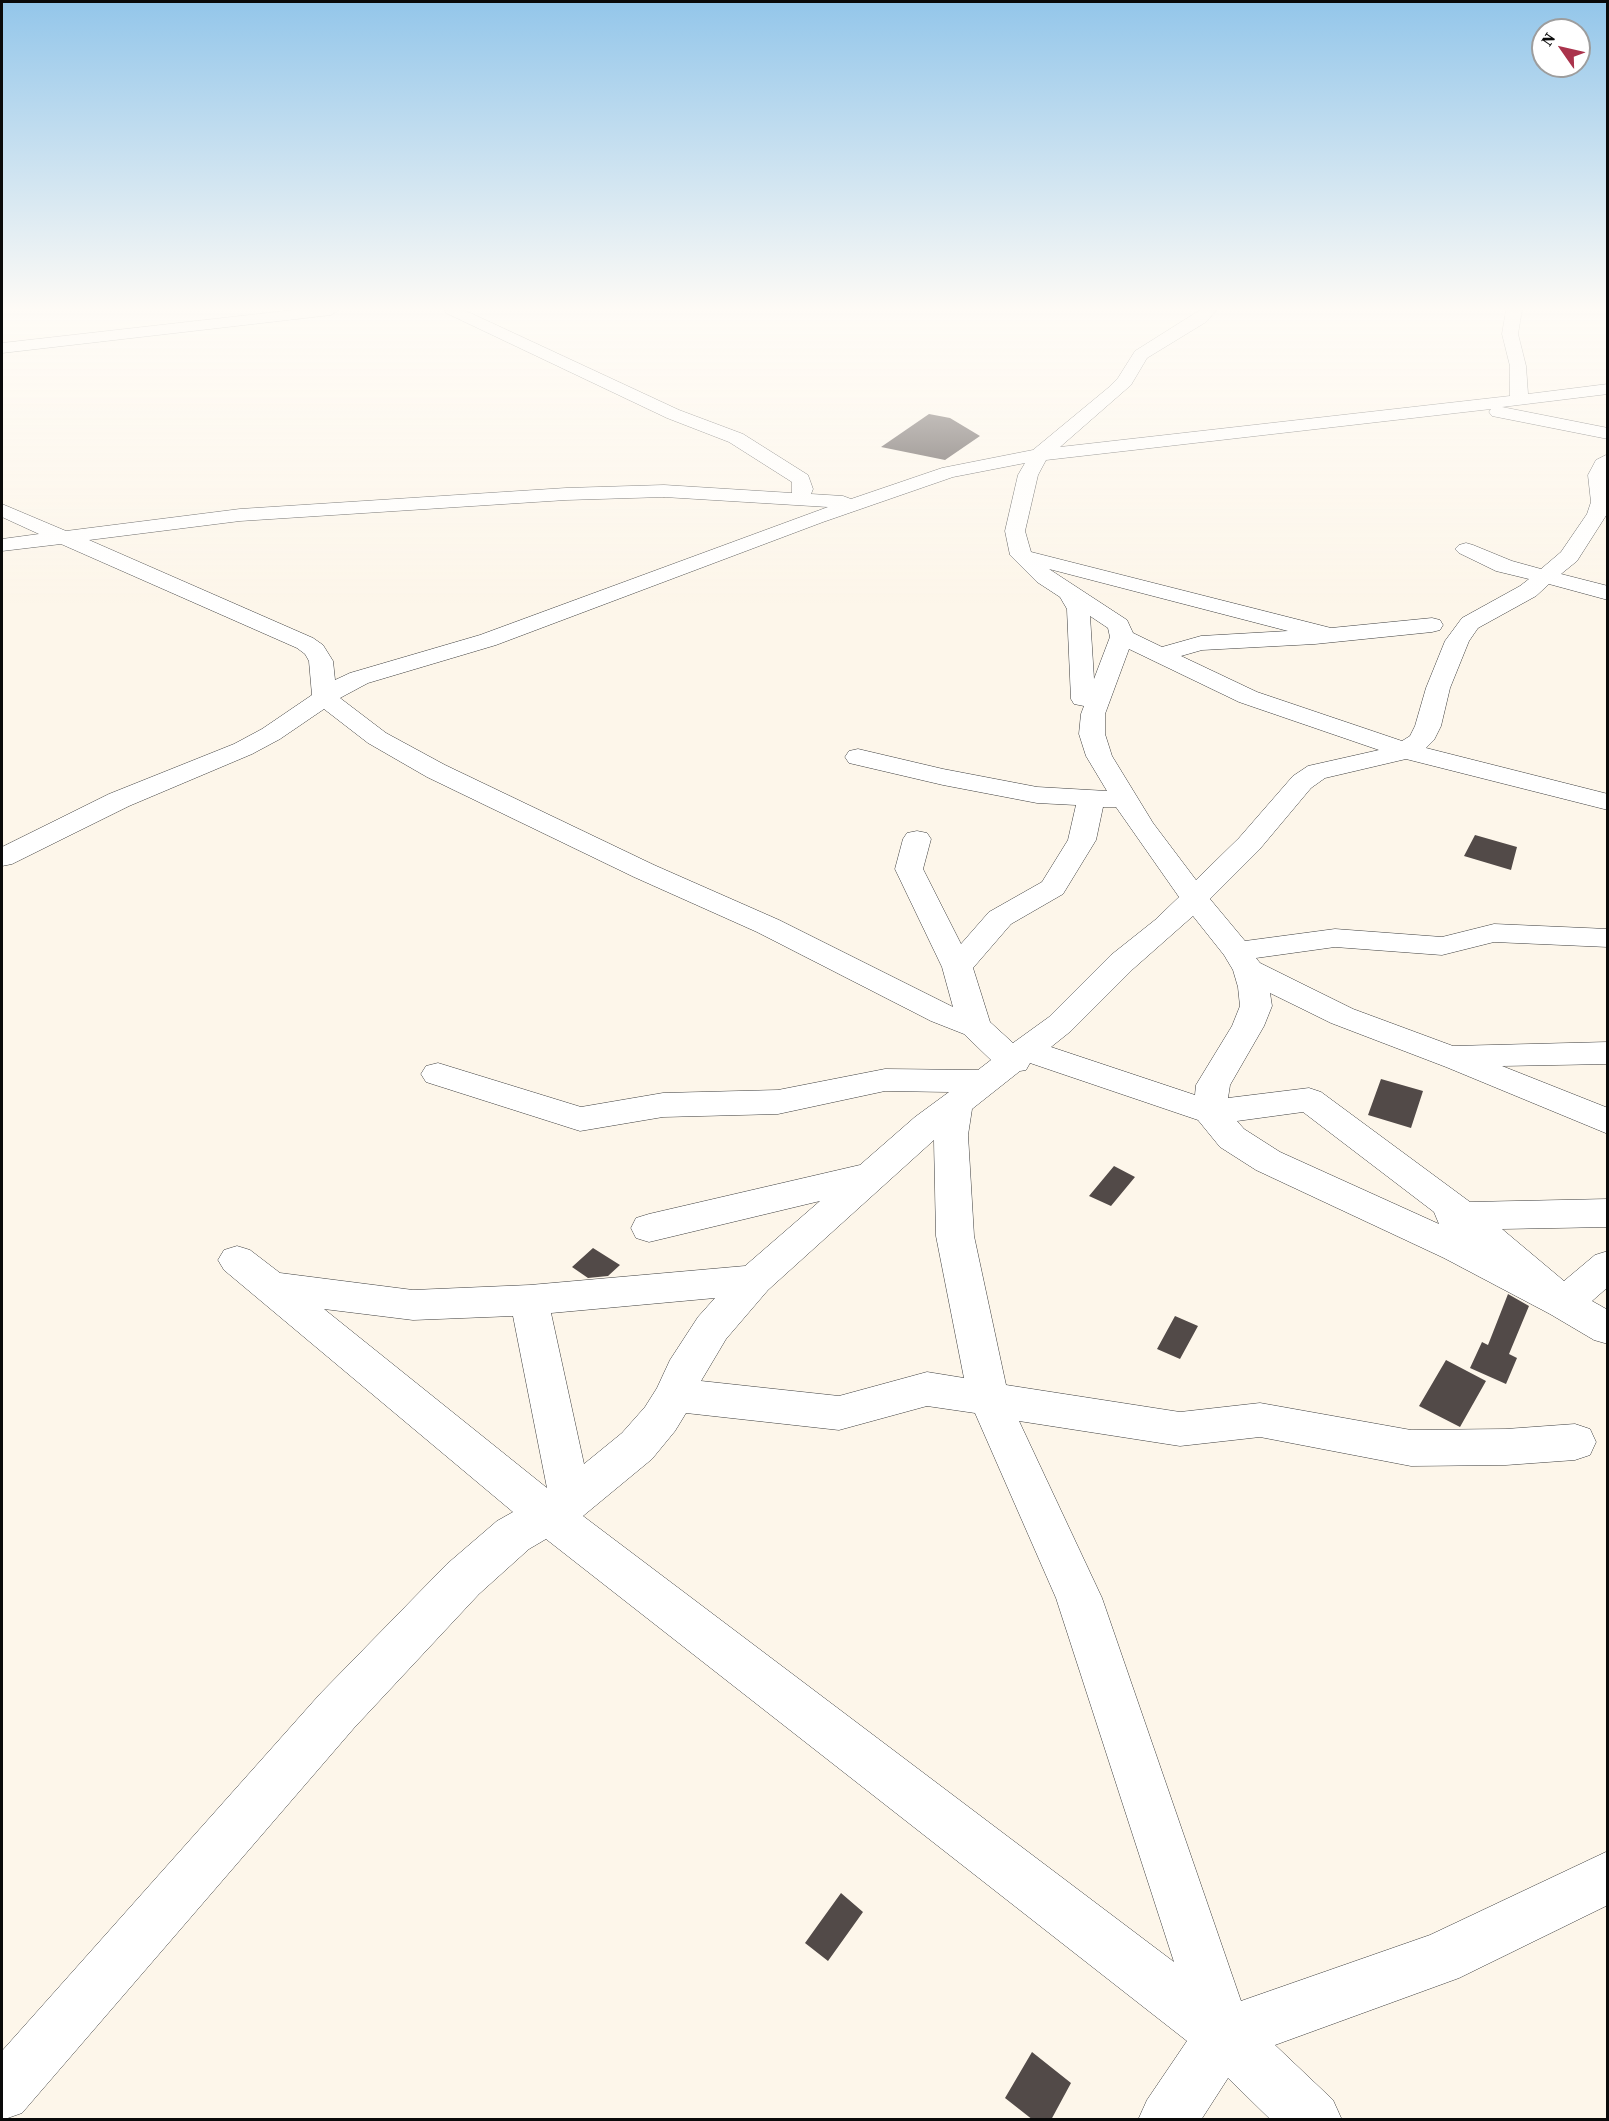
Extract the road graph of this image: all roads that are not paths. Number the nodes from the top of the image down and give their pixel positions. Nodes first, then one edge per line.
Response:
1 (662, 409) edge
2 (1093, 409) edge
3 (1455, 409) edge
4 (1484, 409) edge
5 (1608, 435) edge
6 (1039, 454) junction
7 (1605, 478) edge
8 (800, 499) junction
9 (863, 502) junction
10 (2, 510) edge
11 (63, 536) junction
12 (2, 545) edge
13 (1466, 549) dead end
14 (1022, 555) junction
15 (1546, 577) junction
16 (1069, 592) junction
17 (1608, 593) edge
18 (1432, 625) dead end
19 (1329, 635) junction
20 (1122, 637) junction
21 (1159, 655) junction
22 (325, 698) junction
23 (1083, 699) dead end
24 (1405, 751) junction
25 (858, 757) dead end
26 (1125, 799) junction
27 (1608, 801) edge
28 (1090, 803) dead end
29 (916, 839) dead end
30 (2, 858) edge
31 (1194, 898) junction
32 (1608, 938) edge
33 (1243, 960) junction
34 (957, 967) junction
35 (975, 1027) junction
36 (1608, 1053) edge
37 (1450, 1057) junction
38 (438, 1074) dead end
39 (996, 1075) junction
40 (1210, 1112) junction
41 (1608, 1122) edge
42 (870, 1176) junction
43 (1608, 1213) edge
44 (1463, 1216) junction
45 (1396, 1220) junction
46 (649, 1228) dead end
47 (237, 1260) dead end
48 (1608, 1265) edge
49 (755, 1280) junction
50 (269, 1287) junction
51 (530, 1300) junction
52 (1564, 1303) junction
53 (1608, 1329) edge
54 (675, 1395) junction
55 (988, 1400) junction
56 (1575, 1442) dead end
57 (560, 1508) junction
58 (1608, 1877) edge
59 (1224, 2035) junction
60 (2, 2092) edge
61 (1167, 2120) edge
62 (1313, 2120) edge

1 - 8 street
2 - 6 street
3 - 6 street
4 - 5 street
6 - 9 street
6 - 14 street
7 - 15 street
8 - 9 street
8 - 11 street
9 - 22 street
10 - 11 street
11 - 12 street
11 - 22 street
13 - 15 street
14 - 16 street
14 - 19 street
15 - 17 street
15 - 24 street
16 - 20 street
16 - 23 street
18 - 19 street
19 - 21 street
20 - 21 street
20 - 26 street
21 - 24 street
22 - 30 street
22 - 35 street
24 - 27 street
24 - 31 street
25 - 26 street
26 - 31 street
28 - 34 street
29 - 34 street
31 - 33 street
31 - 39 street
32 - 33 street
33 - 37 street
33 - 40 street
34 - 35 street
35 - 39 street
36 - 37 street
37 - 41 street
38 - 39 street
39 - 40 street
39 - 42 street
39 - 55 street
40 - 44 street
40 - 45 street
42 - 46 street
42 - 49 street
43 - 44 street
44 - 45 street
44 - 52 street
45 - 52 street
47 - 50 street
48 - 52 street
49 - 51 street
49 - 54 street
50 - 51 street
50 - 57 street
51 - 57 street
52 - 53 street
54 - 55 street
54 - 57 street
55 - 56 street
55 - 59 street
57 - 59 street
57 - 60 street
58 - 59 street
59 - 61 street
59 - 62 street

